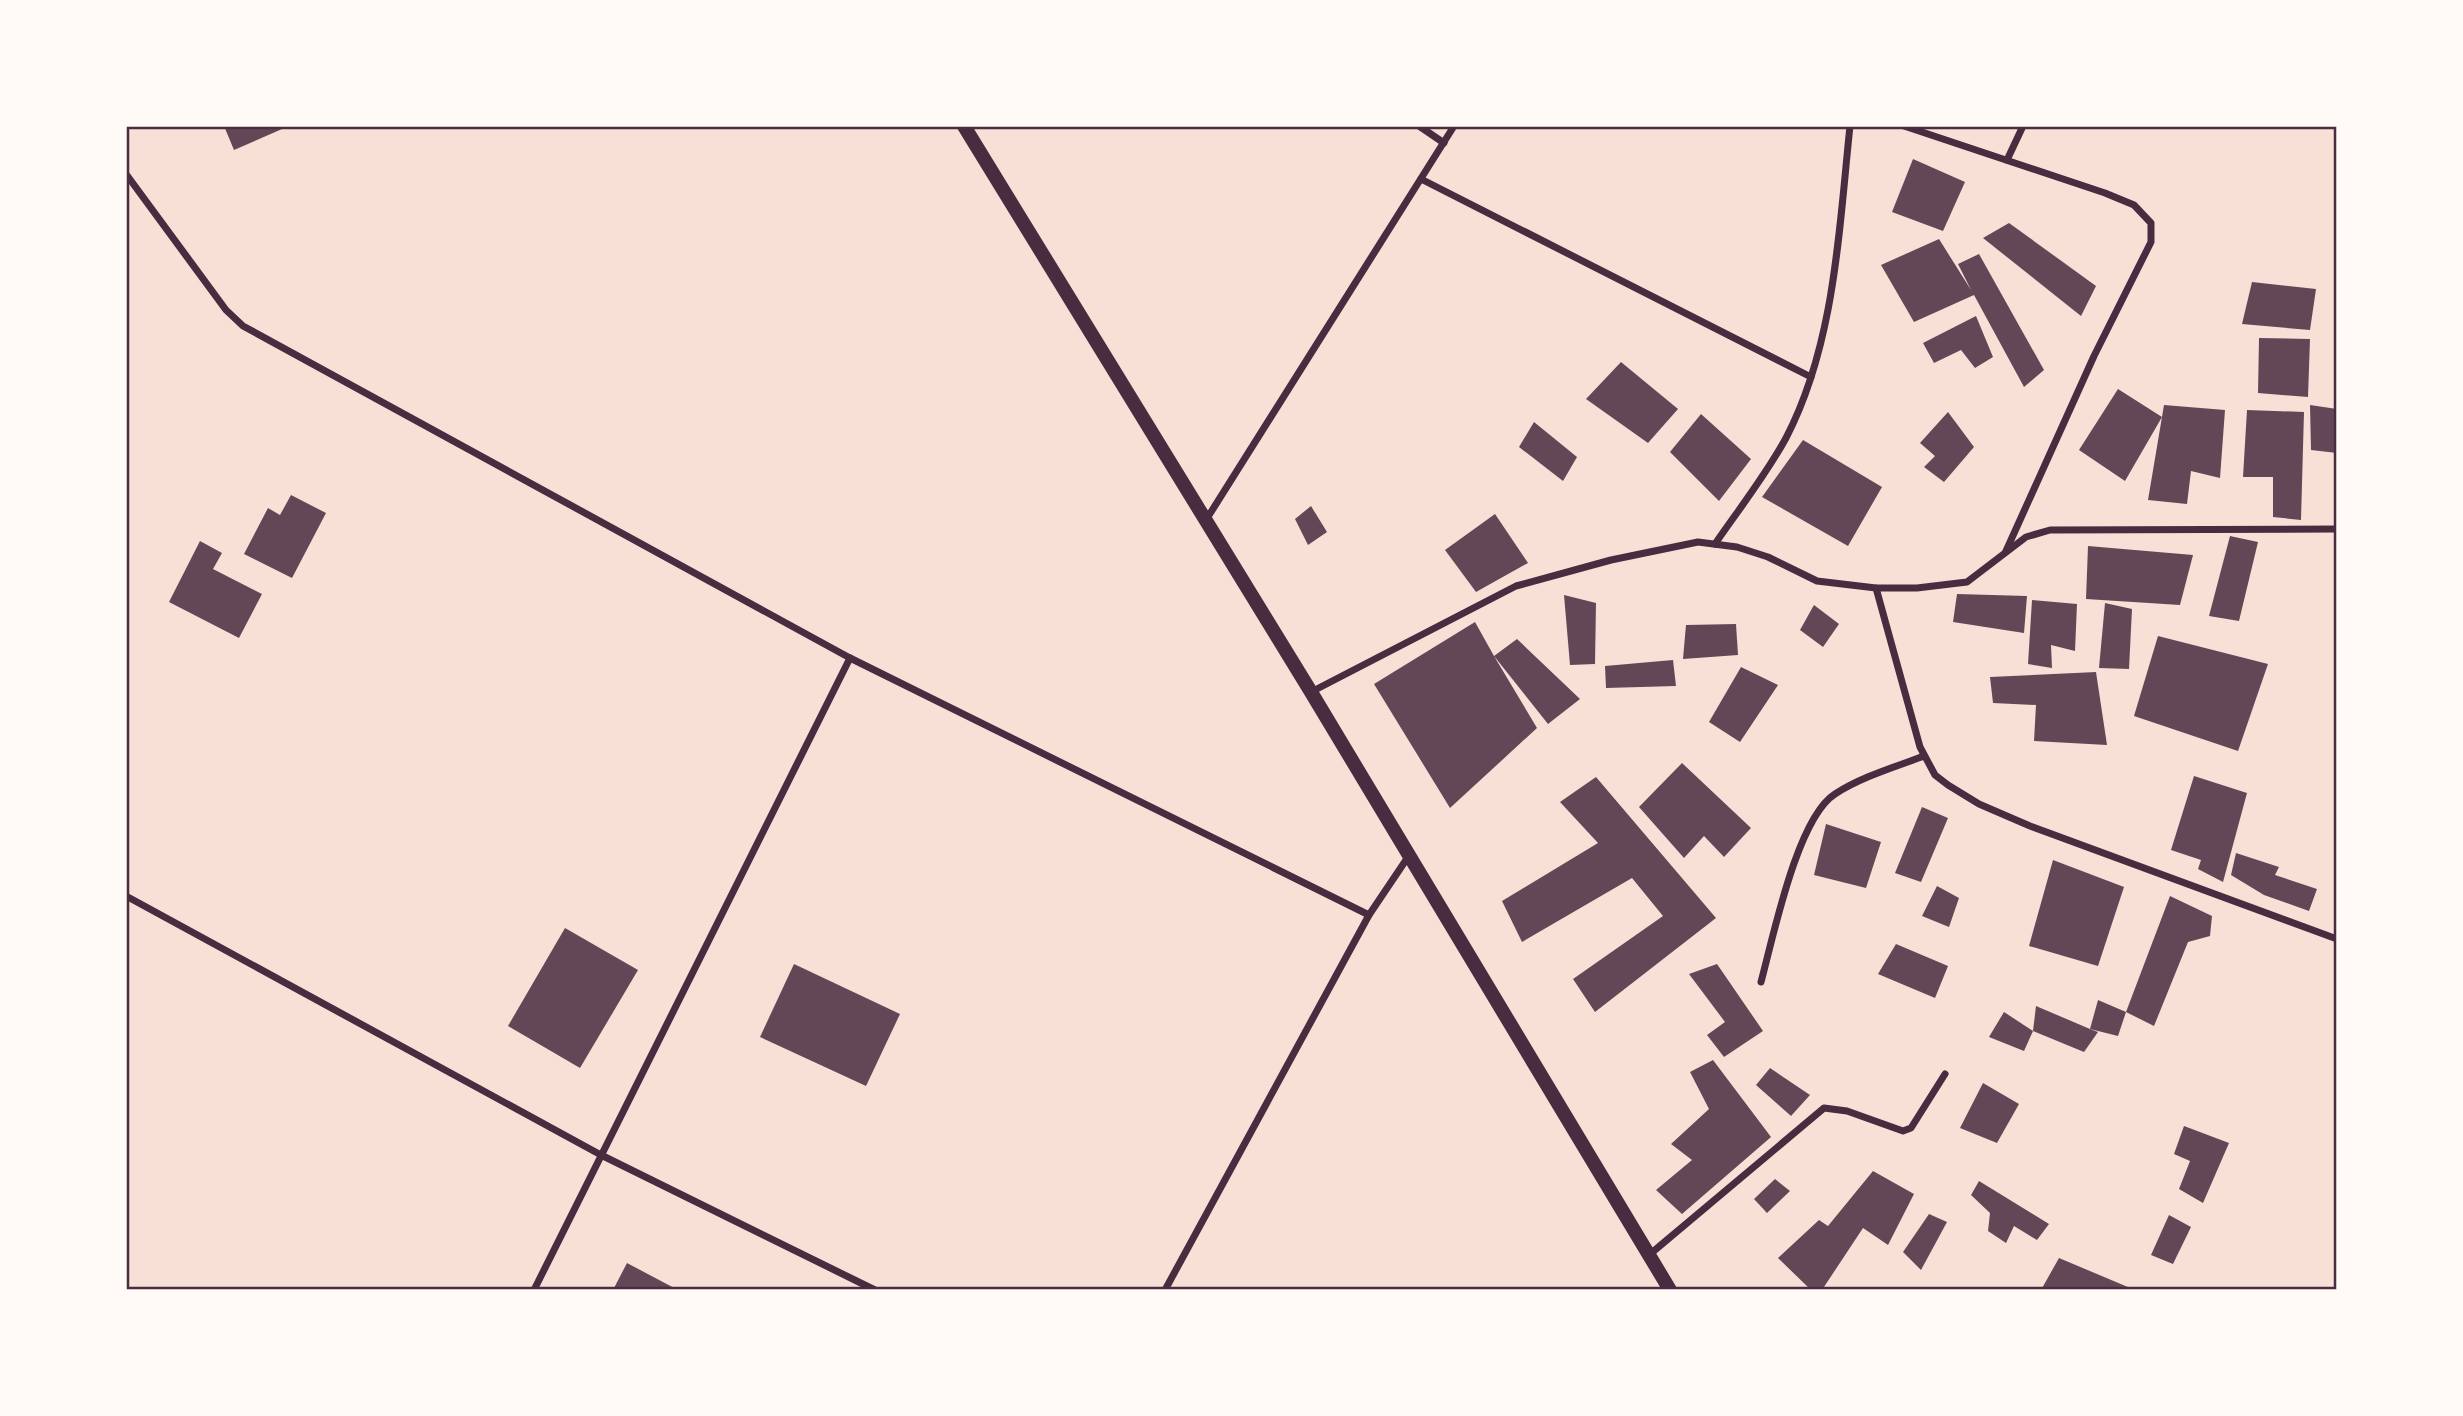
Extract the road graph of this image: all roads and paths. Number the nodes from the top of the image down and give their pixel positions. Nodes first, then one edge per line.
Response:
1 (964, 126) edge
2 (1419, 126) edge
3 (1454, 126) edge
4 (1850, 126) edge
5 (1904, 126) edge
6 (2024, 126) edge
7 (1444, 143) junction
8 (2007, 160) junction
9 (126, 174) edge
10 (1421, 178) junction
11 (1811, 377) junction
12 (1206, 521) junction
13 (2337, 529) edge
14 (1715, 544) junction
15 (2006, 551) junction
16 (1876, 588) junction
17 (850, 658) junction
18 (1311, 692) junction
19 (1924, 756) junction
20 (1408, 857) junction
21 (126, 896) edge
22 (1369, 915) junction
23 (2337, 939) edge
24 (1760, 982) dead end
25 (1945, 1074) dead end
26 (601, 1156) junction
27 (1649, 1256) junction
28 (534, 1290) edge
29 (875, 1290) edge
30 (1165, 1290) edge
31 (1670, 1290) edge

1 - 12 main road
2 - 7 street
3 - 7 street
4 - 11 street
5 - 8 street
6 - 8 street
7 - 10 street
8 - 15 street
9 - 17 street
10 - 11 street
10 - 12 street
11 - 14 street
12 - 18 main road
13 - 15 street
14 - 16 street
14 - 18 street
15 - 16 street
16 - 19 street
17 - 22 street
17 - 26 street
18 - 20 main road
19 - 23 street
19 - 24 street
20 - 22 street
20 - 27 main road
21 - 26 street
22 - 30 street
25 - 27 street
26 - 28 street
26 - 29 street
27 - 31 main road

